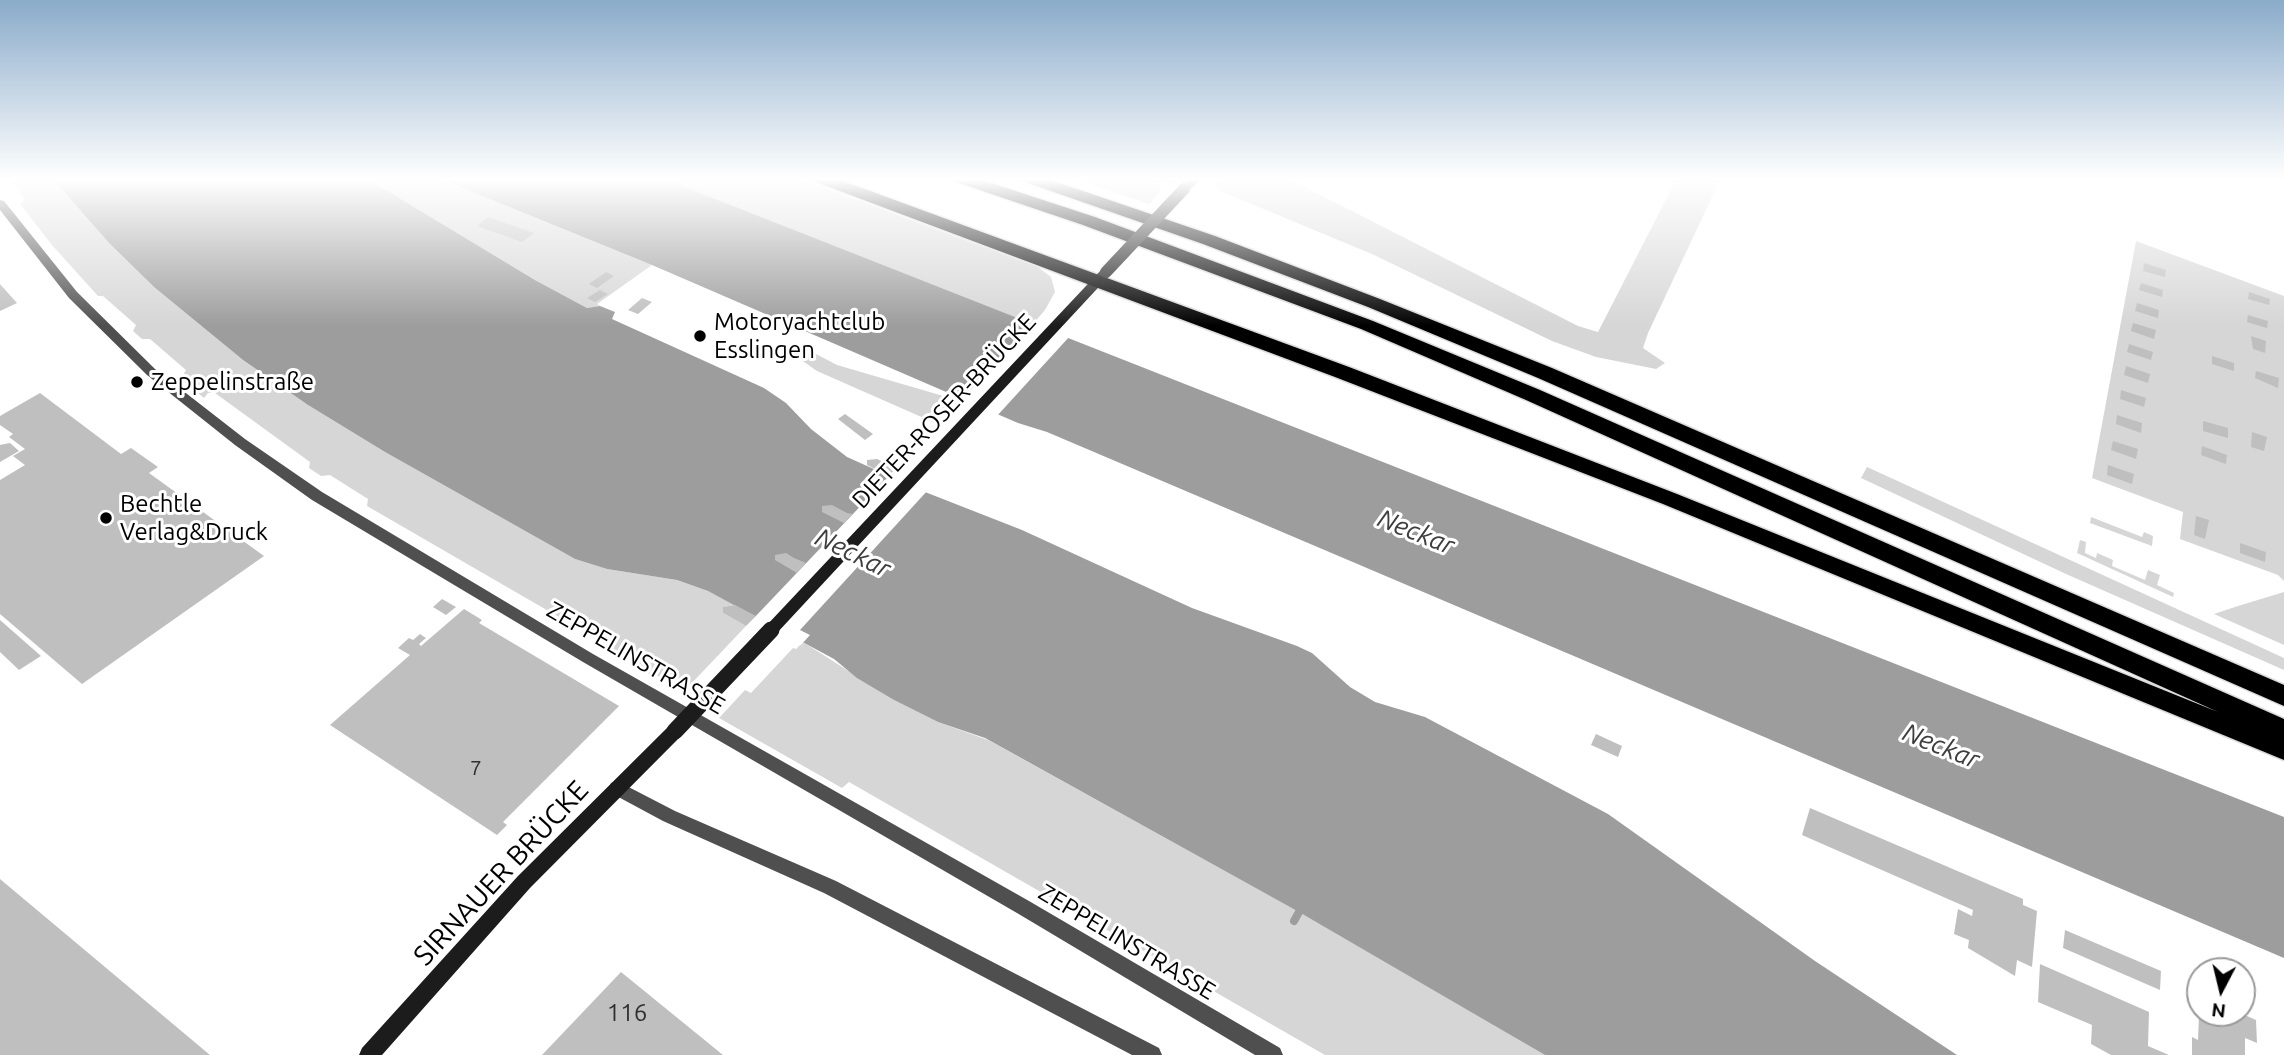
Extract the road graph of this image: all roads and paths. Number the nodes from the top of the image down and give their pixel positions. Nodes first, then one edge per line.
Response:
1 (19, 227) edge
2 (961, 227) edge
3 (1108, 227) edge
4 (1148, 227) edge
5 (1172, 227) edge
6 (1102, 276) junction
7 (2284, 696) edge
8 (2284, 730) edge
9 (675, 731) joint
10 (2284, 748) edge
11 (617, 788) junction
12 (369, 1055) edge
13 (1153, 1055) edge
14 (1273, 1055) edge

1 - 14 street, ZEPPELINSTRASSE
2 - 6 highway
3 - 8 highway
4 - 6 main road, bridge
5 - 7 highway
6 - 9 main road, DIETER-ROSER-BRÜCKE, bridge
6 - 10 highway
9 - 11 main road, SIRNAUER BRÜCKE
11 - 12 main road, SIRNAUER BRÜCKE
11 - 13 street

